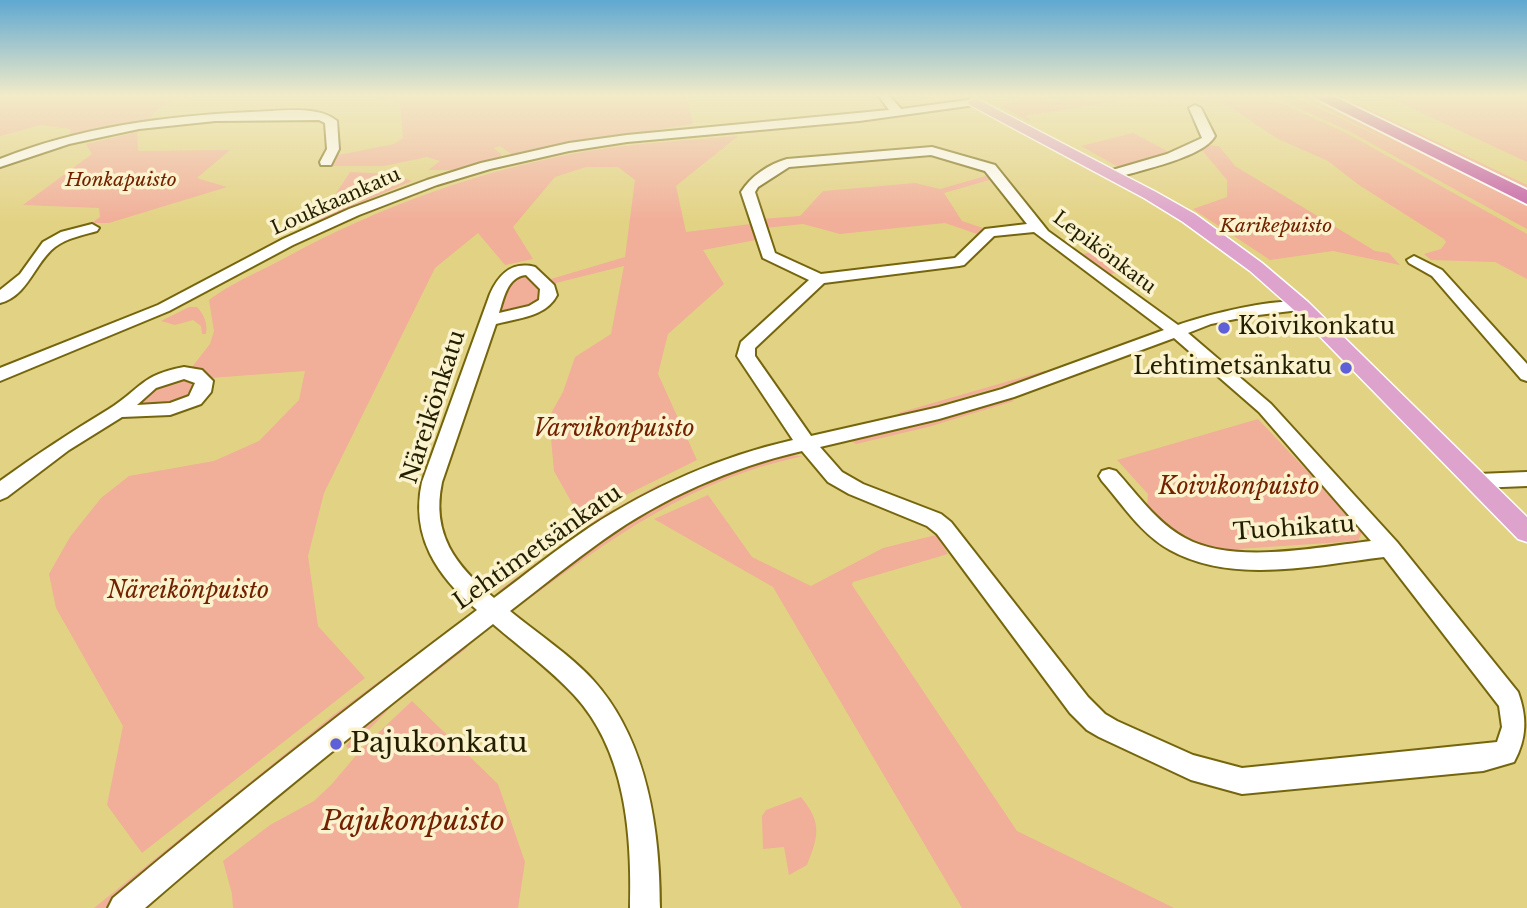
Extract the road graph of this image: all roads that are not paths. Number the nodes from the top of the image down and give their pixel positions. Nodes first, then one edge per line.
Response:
1 (85, 137) edge
2 (332, 137) edge
3 (634, 137) edge
4 (1043, 137) edge
5 (1208, 137) edge
6 (1403, 137) edge
7 (1437, 137) edge
8 (326, 162) dead end
9 (0, 163) edge
10 (1114, 174) junction
11 (1527, 180) edge
12 (1527, 198) edge
13 (1036, 227) junction
14 (92, 228) dead end
15 (1414, 260) dead end
16 (819, 279) junction
17 (0, 298) edge
18 (1301, 306) junction
19 (489, 321) dead end
20 (1176, 331) junction
21 (0, 375) edge
22 (1527, 375) edge
23 (119, 411) dead end
24 (806, 443) junction
25 (1109, 476) dead end
26 (1527, 479) edge
27 (1478, 481) junction
28 (0, 492) edge
29 (1527, 531) edge
30 (1389, 548) junction
31 (494, 610) junction
32 (123, 908) edge
33 (645, 908) edge

1 - 9 street
2 - 8 street
3 - 21 street, Loukkaankatu
4 - 10 main road
5 - 10 street
6 - 12 highway
7 - 11 highway
10 - 18 main road
13 - 16 street
13 - 16 street, Lepikönkatu
13 - 20 street, Lepikönkatu
14 - 17 street
15 - 22 street
16 - 24 street
18 - 20 street, Lehtimetsänkatu
18 - 27 main road
19 - 31 street, Näreikönkatu
20 - 24 street, Lehtimetsänkatu
20 - 30 street
23 - 28 street
24 - 30 street
24 - 31 street, Lehtimetsänkatu
25 - 30 street, Tuohikatu
26 - 27 street
27 - 29 main road
31 - 32 street, Lehtimetsänkatu
31 - 33 street

